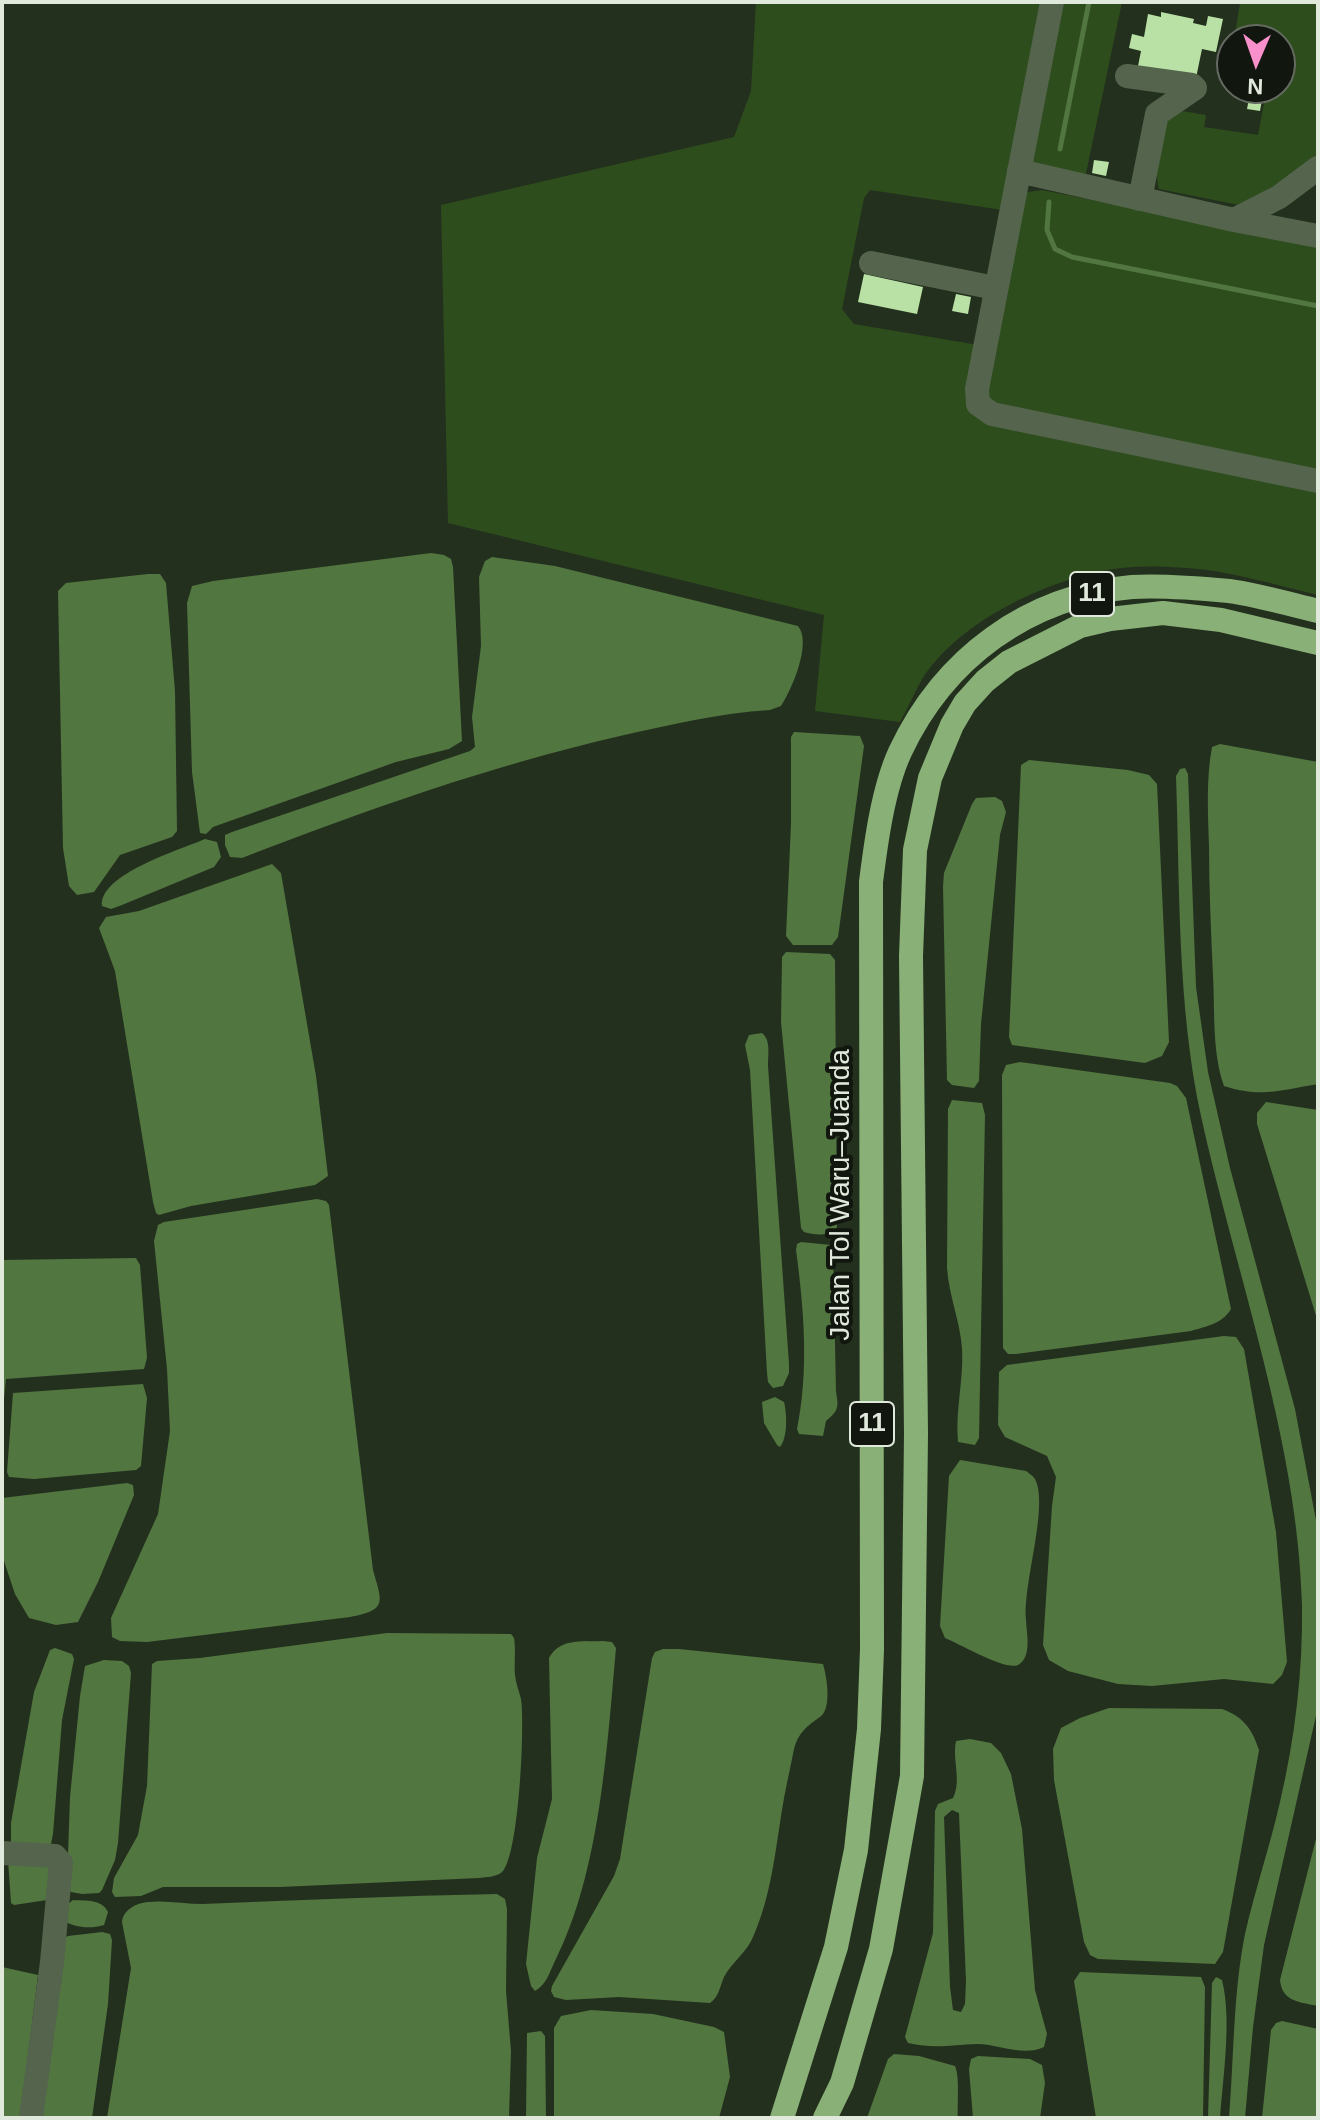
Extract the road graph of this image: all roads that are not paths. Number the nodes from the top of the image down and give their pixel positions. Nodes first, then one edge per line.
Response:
1 (1052, 2) edge
2 (1157, 114) dead end
3 (1318, 168) edge
4 (1019, 171) junction
5 (1140, 199) junction
6 (1234, 220) junction
7 (1318, 236) edge
8 (871, 263) dead end
9 (995, 288) junction
10 (1318, 481) edge
11 (1318, 611) edge
12 (1318, 643) edge
13 (2, 1853) edge
14 (31, 2118) edge
15 (782, 2118) edge
16 (825, 2118) edge

1 - 4 lane
2 - 5 lane
3 - 6 lane
4 - 5 lane
4 - 9 lane
5 - 6 lane
6 - 7 lane
8 - 9 lane
9 - 10 lane
11 - 15 highway, Jalan Tol Waru–Juanda / 11
12 - 16 highway, 11
13 - 14 lane

